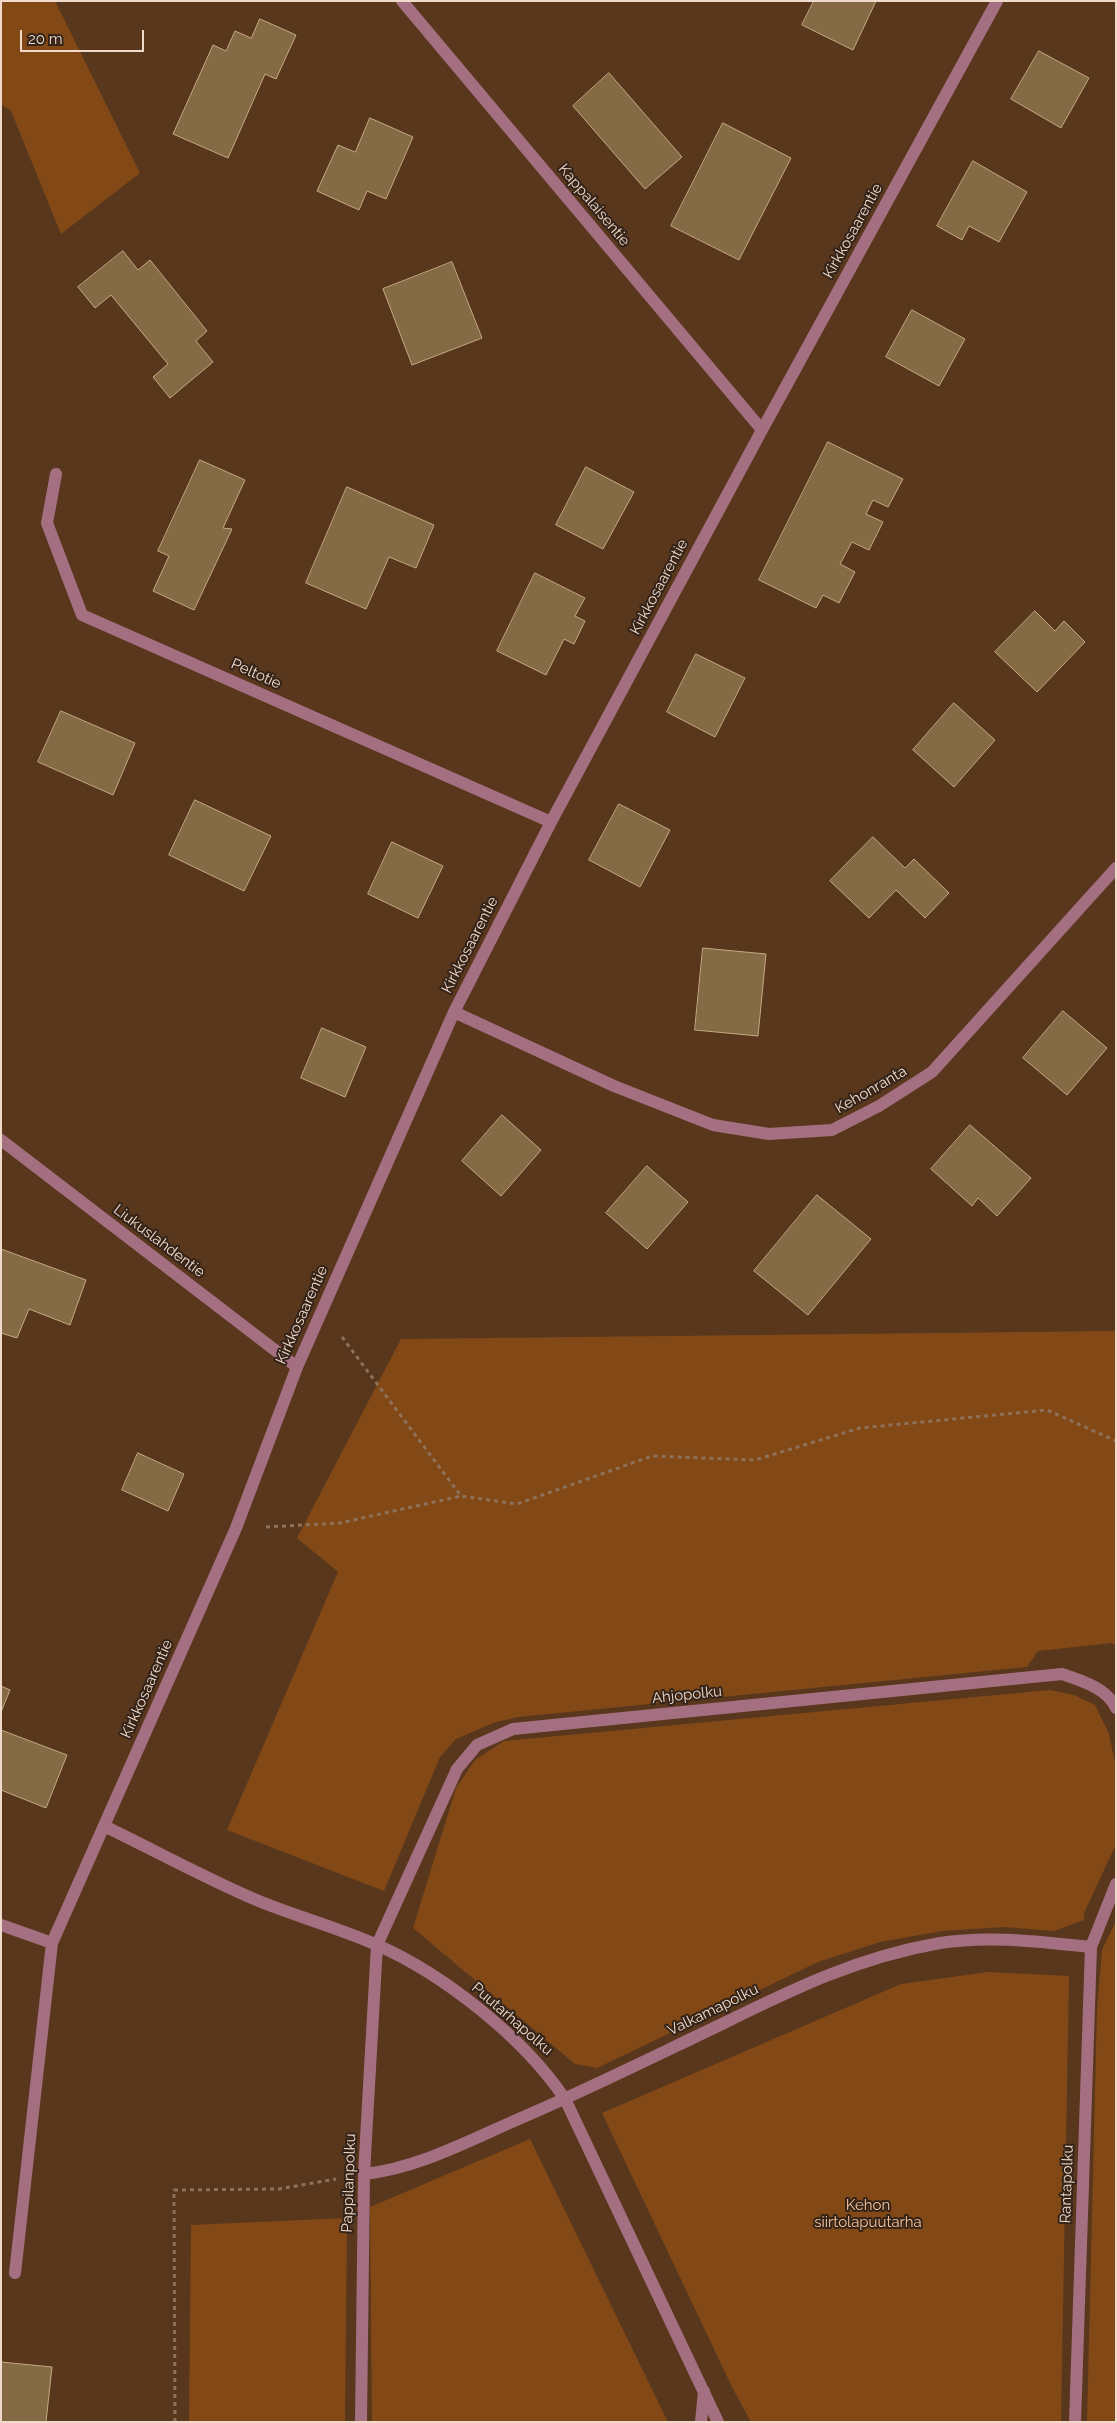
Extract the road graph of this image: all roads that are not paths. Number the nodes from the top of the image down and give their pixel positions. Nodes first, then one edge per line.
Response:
1 (402, 1) edge
2 (998, 1) edge
3 (762, 430) junction
4 (56, 474) dead end
5 (552, 822) junction
6 (1116, 868) edge
7 (454, 1012) junction
8 (1, 1140) edge
9 (296, 1367) junction
10 (1116, 1708) edge
11 (104, 1826) junction
12 (1116, 1884) edge
13 (1, 1925) edge
14 (52, 1943) junction
15 (377, 1945) junction
16 (1091, 1947) junction
17 (565, 2099) junction
18 (364, 2174) junction
19 (15, 2273) dead end
20 (704, 2391) junction
21 (361, 2422) edge
22 (701, 2422) edge
23 (718, 2422) edge
24 (1075, 2422) edge

1 - 3 street, Kappalaisentie
2 - 3 street, Kirkkosaarentie
3 - 5 street, Kirkkosaarentie
4 - 5 street, Peltotie
5 - 7 street, Kirkkosaarentie
6 - 7 street, Kehonranta
7 - 9 street, Kirkkosaarentie
8 - 9 street, Liukuslahdentie
9 - 11 street, Kirkkosaarentie
10 - 15 street, Ahjopolku
11 - 14 street, Kirkkosaarentie
11 - 15 street, Puutarhapolku
12 - 16 street
13 - 14 street
14 - 19 street, Kirkkosaarentie
15 - 17 street, Puutarhapolku
15 - 18 street, Pappilanpolku
16 - 17 street, Valkamapolku
16 - 24 street, Rantapolku
17 - 18 street, Valkamapolku
17 - 20 street, Puutarhapolku
18 - 21 street, Pappilanpolku
20 - 22 street
20 - 23 street, Puutarhapolku

